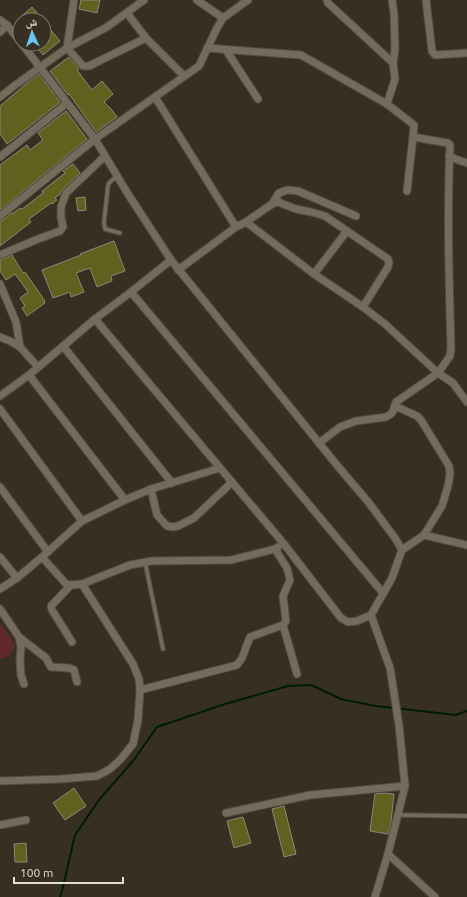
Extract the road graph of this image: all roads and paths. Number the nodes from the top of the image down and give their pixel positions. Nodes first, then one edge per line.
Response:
1 (74, 0) edge
2 (144, 0) edge
3 (197, 0) edge
4 (248, 0) edge
5 (327, 0) edge
6 (392, 0) edge
7 (426, 0) edge
8 (127, 12) junction
9 (223, 18) junction
10 (0, 20) edge
11 (7, 25) junction
12 (12, 31) edge
13 (0, 32) edge
14 (146, 38) junction
15 (67, 48) junction
16 (207, 48) junction
17 (226, 50) junction
18 (28, 52) edge
19 (467, 53) edge
20 (393, 63) junction
21 (40, 68) junction
22 (184, 76) junction
23 (0, 97) edge
24 (155, 97) junction
25 (258, 99) dead end
26 (67, 103) junction
27 (387, 104) junction
28 (413, 137) junction
29 (95, 140) junction
30 (0, 156) edge
31 (105, 156) junction
32 (450, 156) junction
33 (467, 163) edge
34 (117, 176) junction
35 (407, 191) dead end
36 (272, 204) junction
37 (0, 216) edge
38 (356, 216) dead end
39 (246, 222) junction
40 (236, 227) junction
41 (347, 231) junction
42 (120, 234) dead end
43 (0, 255) edge
44 (171, 260) junction
45 (178, 270) junction
46 (314, 274) junction
47 (0, 284) edge
48 (131, 292) junction
49 (363, 307) junction
50 (94, 319) junction
51 (0, 337) edge
52 (63, 346) junction
53 (20, 347) junction
54 (38, 367) junction
55 (438, 373) junction
56 (29, 375) junction
57 (0, 396) edge
58 (467, 402) edge
59 (395, 406) junction
60 (0, 409) edge
61 (319, 443) junction
62 (220, 468) junction
63 (232, 482) junction
64 (172, 483) junction
65 (0, 487) edge
66 (151, 489) junction
67 (125, 500) junction
68 (82, 521) junction
69 (424, 536) junction
70 (284, 544) junction
71 (467, 546) edge
72 (275, 549) junction
73 (402, 550) junction
74 (45, 554) junction
75 (0, 557) edge
76 (145, 562) junction
77 (17, 578) junction
78 (82, 584) junction
79 (71, 585) junction
80 (0, 589) edge
81 (383, 594) junction
82 (0, 609) edge
83 (371, 615) junction
84 (283, 625) junction
85 (19, 637) junction
86 (72, 642) dead end
87 (162, 649) dead end
88 (297, 674) dead end
89 (77, 682) dead end
90 (24, 684) dead end
91 (140, 690) junction
92 (0, 781) edge
93 (405, 786) junction
94 (226, 813) dead end
95 (398, 815) junction
96 (467, 816) edge
97 (26, 820) dead end
98 (0, 825) edge
99 (388, 854) junction
100 (375, 897) edge
101 (435, 897) edge

1 - 15 street
2 - 8 street
3 - 9 street
4 - 9 street
5 - 20 street
6 - 20 street
7 - 19 street
8 - 14 street
8 - 15 street
9 - 16 street
10 - 11 street
11 - 12 street
11 - 13 street
14 - 15 street
14 - 22 street
15 - 21 street
16 - 17 street
16 - 22 street
17 - 25 street
17 - 27 street
18 - 21 street
20 - 27 street
21 - 23 street
21 - 26 street
22 - 24 street
24 - 29 street
24 - 40 street
26 - 29 street
26 - 30 street
27 - 28 street
28 - 32 street
28 - 35 street
29 - 31 street
29 - 37 street
31 - 34 street
31 - 43 street
32 - 33 street
32 - 55 street
34 - 42 lane
34 - 44 street
36 - 38 street
36 - 39 street
36 - 41 street
39 - 40 street
39 - 46 street
40 - 45 street
41 - 46 street
41 - 49 street
44 - 45 street
44 - 48 street
45 - 61 street
46 - 49 street
47 - 53 street
48 - 50 street
48 - 81 street
49 - 55 street
50 - 52 street
50 - 62 street
51 - 53 street
52 - 54 street
52 - 64 street
53 - 54 street
54 - 56 street
55 - 58 street
55 - 59 street
56 - 57 street
56 - 67 street
59 - 61 street
59 - 69 street
60 - 68 street
61 - 73 street
62 - 63 street
62 - 64 street
63 - 66 street
63 - 70 street
64 - 66 street
65 - 74 street
66 - 67 street
67 - 68 street
68 - 74 street
69 - 71 street
69 - 73 street
70 - 72 street
70 - 83 street
72 - 76 street
72 - 84 street
73 - 81 street
74 - 77 street
74 - 79 street
75 - 77 street
76 - 78 street
76 - 87 lane
77 - 80 street
78 - 79 street
78 - 91 street
79 - 86 street
81 - 83 street
82 - 85 street
83 - 93 street
84 - 88 street
84 - 91 street
85 - 89 street
85 - 90 street
91 - 92 street
93 - 94 street
93 - 95 street
95 - 96 lane
95 - 99 street
97 - 98 street
99 - 100 street
99 - 101 street

